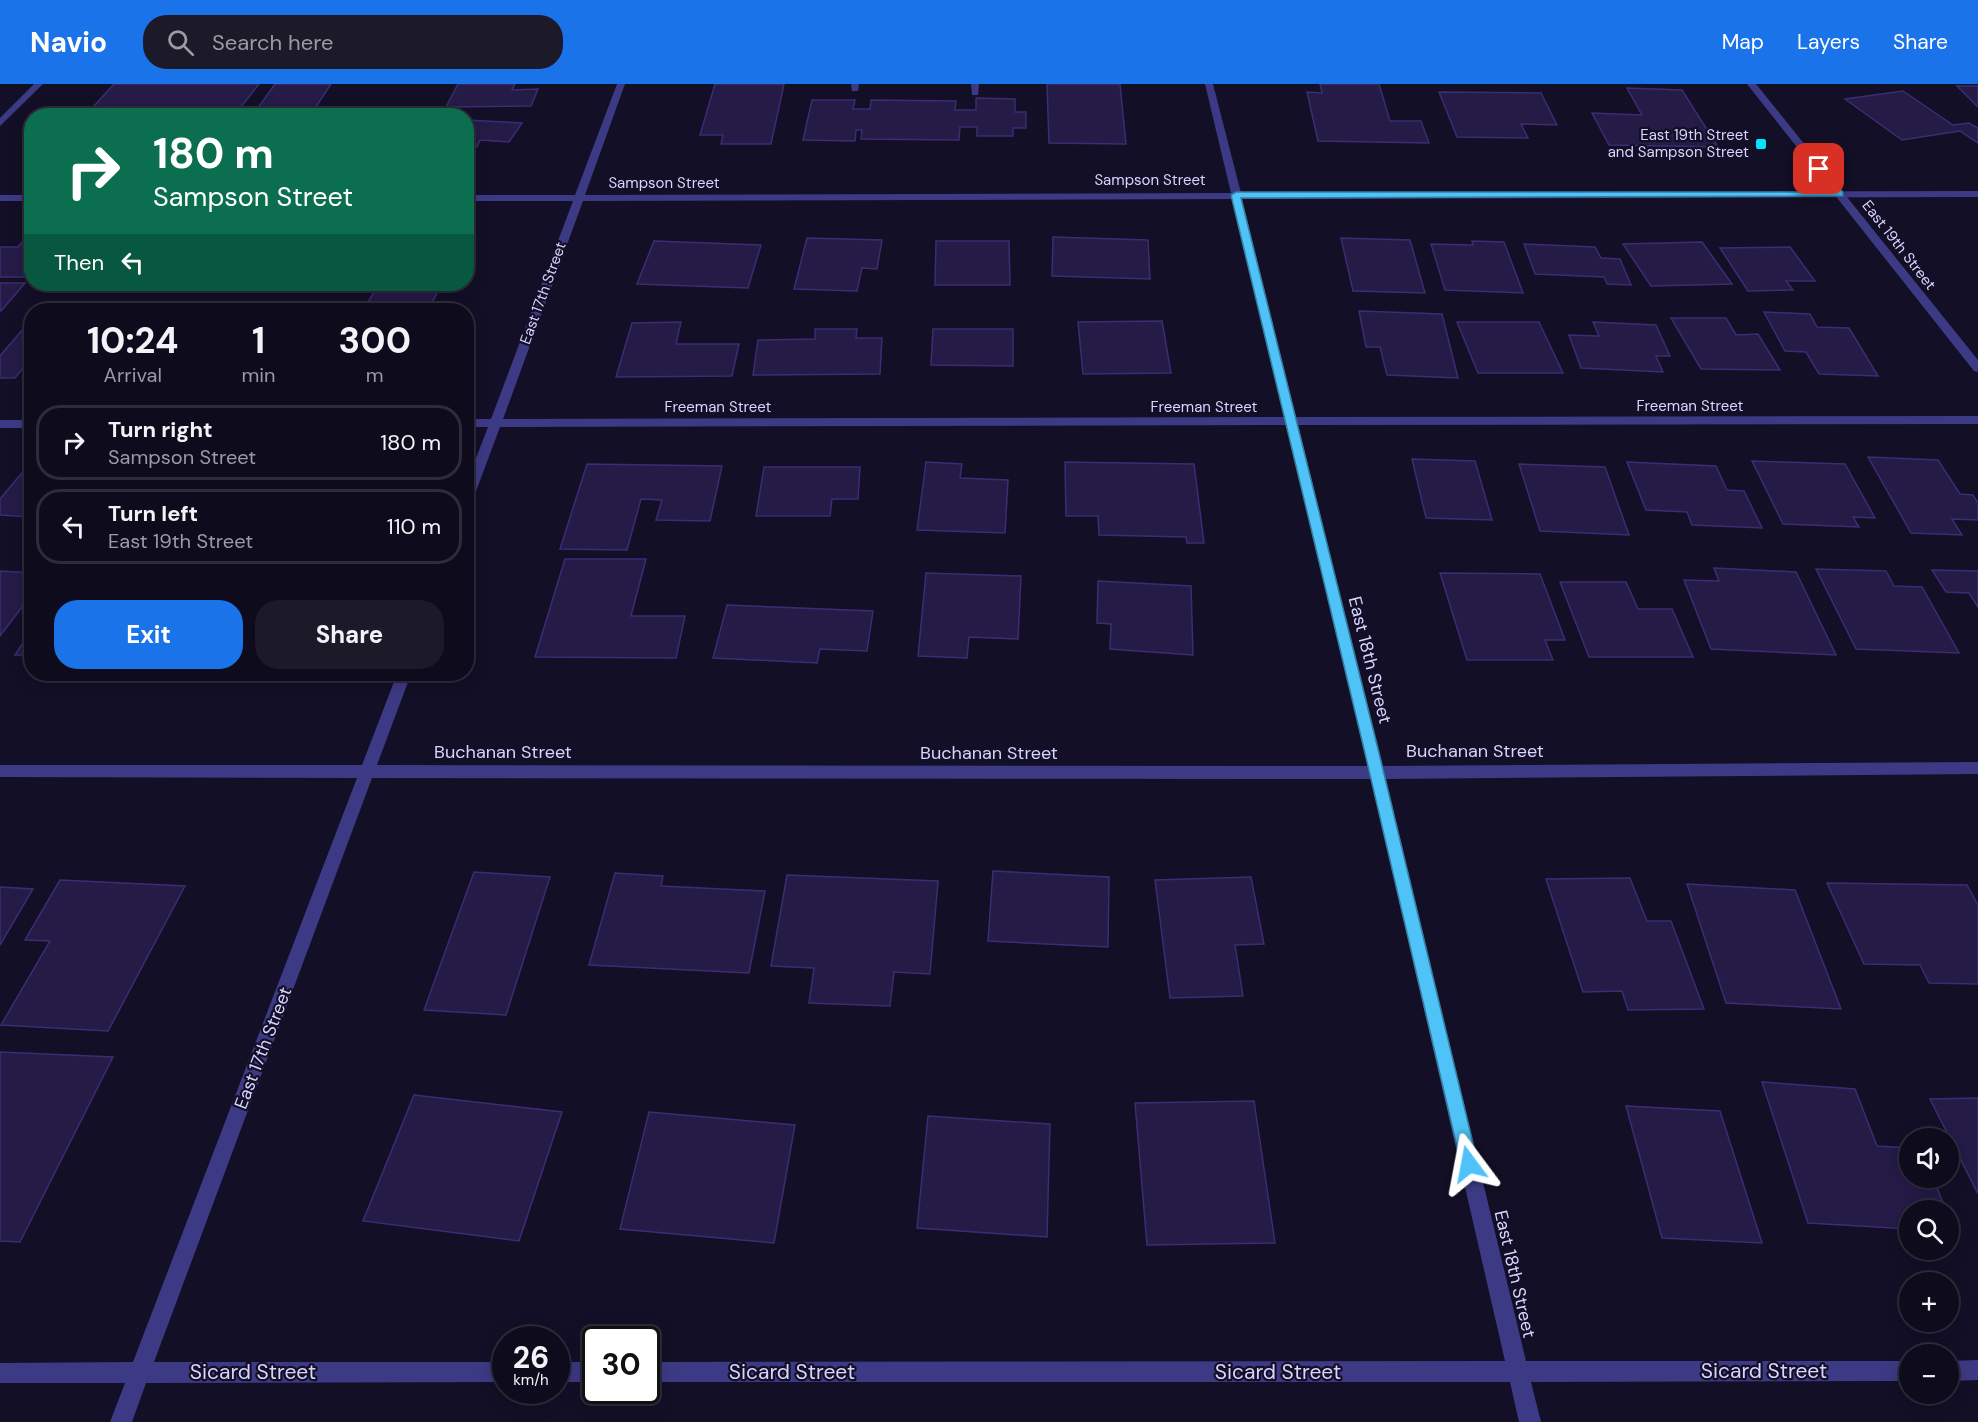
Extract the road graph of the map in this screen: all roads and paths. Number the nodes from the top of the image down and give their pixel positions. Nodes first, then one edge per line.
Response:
1 (39, 84) edge
2 (621, 84) edge
3 (1209, 84) edge
4 (1751, 84) edge
5 (0, 123) edge
6 (1840, 194) junction
7 (1978, 194) edge
8 (1236, 195) junction
9 (0, 198) edge
10 (24, 198) edge
11 (474, 198) edge
12 (578, 198) junction
13 (1978, 368) edge
14 (1978, 420) edge
15 (1291, 421) junction
16 (495, 422) junction
17 (474, 423) edge
18 (0, 424) edge
19 (24, 424) edge
20 (474, 480) edge
21 (402, 681) edge
22 (1978, 768) edge
23 (0, 771) edge
24 (1377, 771) junction
25 (369, 772) junction
26 (140, 1371) junction
27 (1899, 1371) edge
28 (1959, 1371) edge
29 (1978, 1371) edge
30 (492, 1372) edge
31 (660, 1372) edge
32 (1518, 1372) junction
33 (0, 1373) edge
34 (121, 1422) edge
35 (1530, 1422) edge

1 - 5 street
2 - 12 street, East 17th Street
3 - 8 street, East 18th Street
4 - 6 street, East 19th Street
6 - 7 street, Sampson Street
6 - 8 street, Sampson Street
6 - 13 street, East 19th Street
8 - 12 street, Sampson Street
8 - 15 street, East 18th Street
9 - 10 street
11 - 12 street, Sampson Street
12 - 16 street, East 17th Street
14 - 15 street, Freeman Street
15 - 16 street, Freeman Street
15 - 24 street, East 18th Street
16 - 17 street, Freeman Street
16 - 20 street, East 17th Street
18 - 19 street
21 - 25 street, East 17th Street
22 - 24 street, Buchanan Street
23 - 25 street, Buchanan Street
24 - 25 street, Buchanan Street
24 - 32 street, East 18th Street
25 - 26 street, East 17th Street
26 - 30 street, Sicard Street
26 - 33 street, Sicard Street
26 - 34 street, East 17th Street
27 - 32 street, Sicard Street
28 - 29 street
31 - 32 street, Sicard Street
32 - 35 street, East 18th Street

